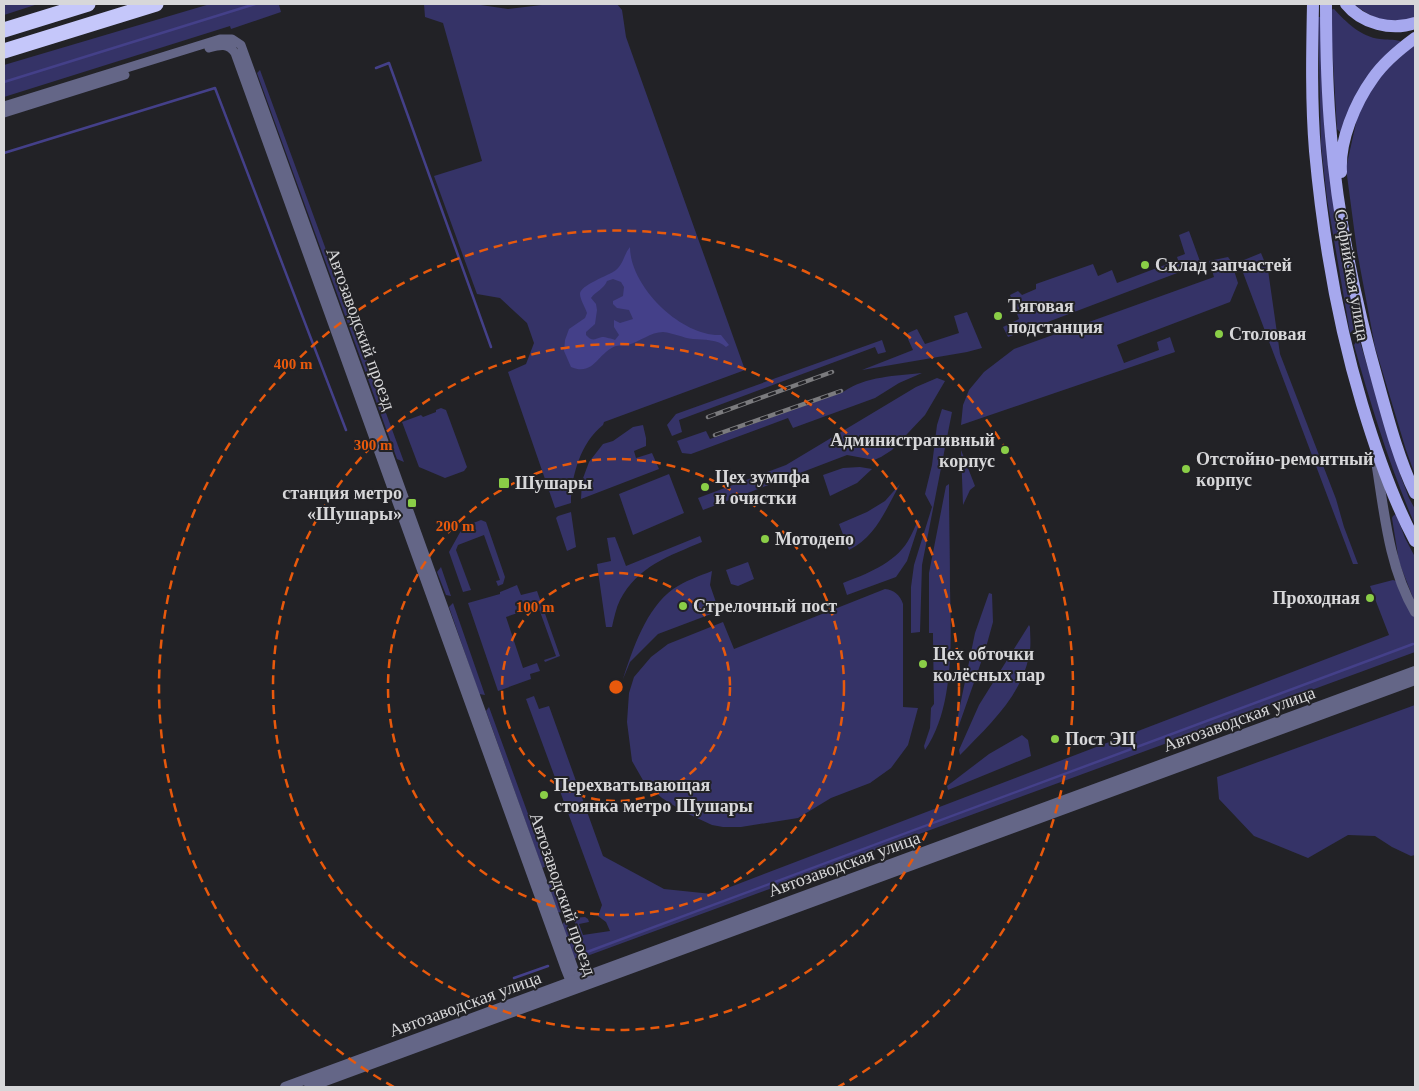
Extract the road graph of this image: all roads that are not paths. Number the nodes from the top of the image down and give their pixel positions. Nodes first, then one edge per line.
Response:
1 (88, 4) edge
2 (156, 4) edge
3 (1313, 4) edge
4 (1326, 4) edge
5 (1346, 4) edge
6 (1415, 23) edge
7 (4, 30) edge
8 (1415, 38) edge
9 (4, 51) edge
10 (4, 106) edge
11 (4, 113) edge
12 (1341, 214) junction
13 (1366, 340) junction
14 (1345, 344) junction
15 (1373, 440) junction
16 (1415, 493) edge
17 (1415, 541) edge
18 (1415, 612) edge
19 (1415, 672) edge
20 (1415, 680) edge
21 (576, 984) junction
22 (285, 1087) edge
23 (309, 1087) edge

1 - 7 highway
2 - 9 highway
3 - 14 main road, Софийская улица
4 - 12 main road, Софийская улица
5 - 6 main road
8 - 12 main road
10 - 21 street, Автозаводский проезд
11 - 21 street, Автозаводский проезд
12 - 13 main road, Софийская улица
13 - 14 main road
13 - 16 main road, Софийская улица
14 - 15 main road, Софийская улица
15 - 17 main road, Софийская улица
15 - 18 street
19 - 21 street, Автозаводская улица
20 - 21 street, Автозаводская улица
21 - 22 street, Автозаводская улица
21 - 23 street, Автозаводская улица

